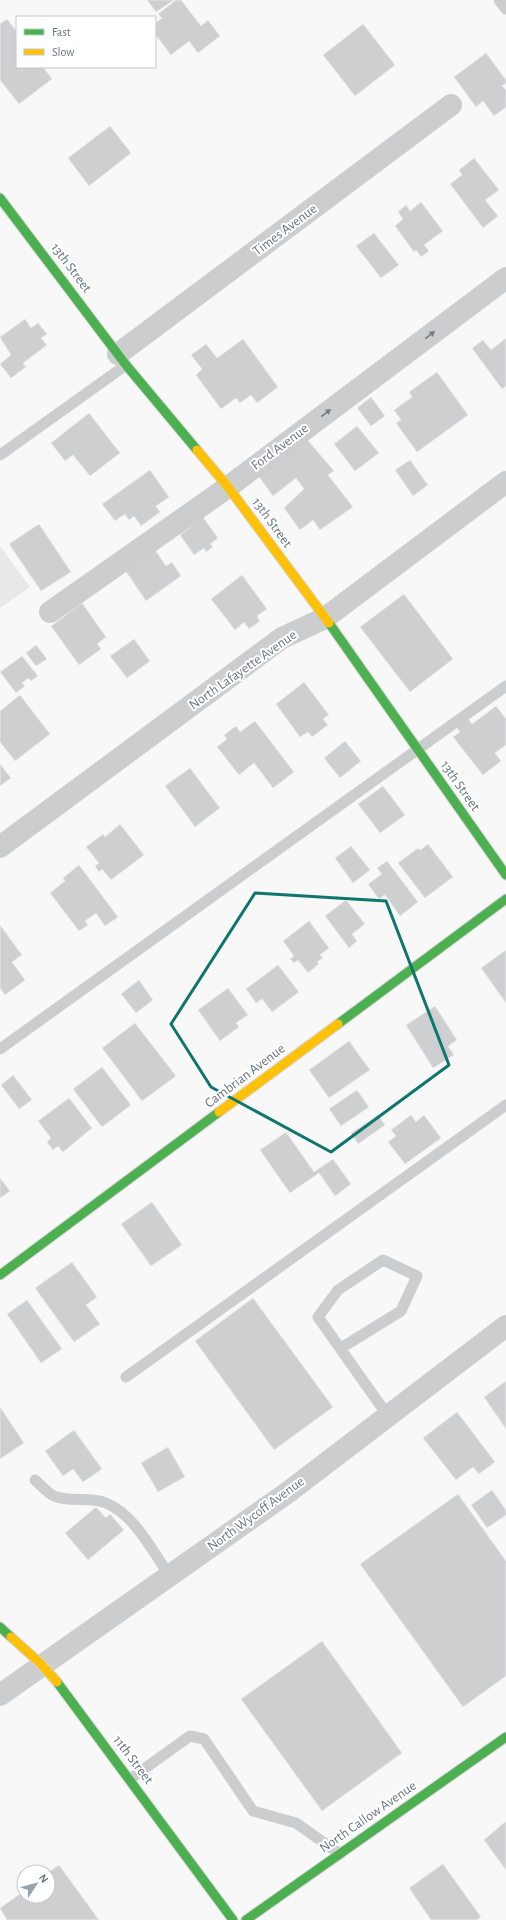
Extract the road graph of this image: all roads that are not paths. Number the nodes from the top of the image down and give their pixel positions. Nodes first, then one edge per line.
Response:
1 (499, 0) edge
2 (506, 9) edge
3 (451, 104) dead end
4 (0, 198) edge
5 (506, 278) edge
6 (122, 360) junction
7 (0, 454) edge
8 (506, 482) edge
9 (228, 487) junction
10 (50, 612) dead end
11 (325, 618) junction
12 (506, 686) edge
13 (418, 750) junction
14 (0, 847) edge
15 (506, 875) edge
16 (506, 899) edge
17 (0, 1049) edge
18 (506, 1105) edge
19 (0, 1275) edge
20 (506, 1326) edge
21 (341, 1348) junction
22 (126, 1377) dead end
23 (388, 1416) junction
24 (35, 1480) dead end
25 (170, 1576) junction
26 (0, 1627) edge
27 (0, 1695) edge
28 (506, 1737) edge
29 (130, 1779) junction
30 (340, 1854) junction
31 (233, 1920) edge
32 (246, 1920) edge

1 - 2 lane
3 - 6 street, Times Avenue
4 - 6 street, 13th Street
9 -> 5 street, Ford Avenue
6 - 7 lane
6 - 9 street, 13th Street
8 - 11 street, North Lafayette Avenue
9 - 10 street, Ford Avenue
9 - 11 street, 13th Street
11 - 13 street, 13th Street
11 - 14 street, North Lafayette Avenue
12 - 13 lane
13 - 15 street, 13th Street
13 - 17 lane
16 - 19 street, Cambrian Avenue
18 - 22 lane
20 - 23 street, North Wycoff Avenue
21 - 21 lane
21 - 23 lane
23 - 25 street, North Wycoff Avenue
24 - 25 lane
25 - 27 street, North Wycoff Avenue
26 - 29 street, 11th Street, bridge
28 - 30 street, North Callow Avenue
29 - 30 lane
29 - 31 street, 11th Street
30 - 32 street, North Callow Avenue

